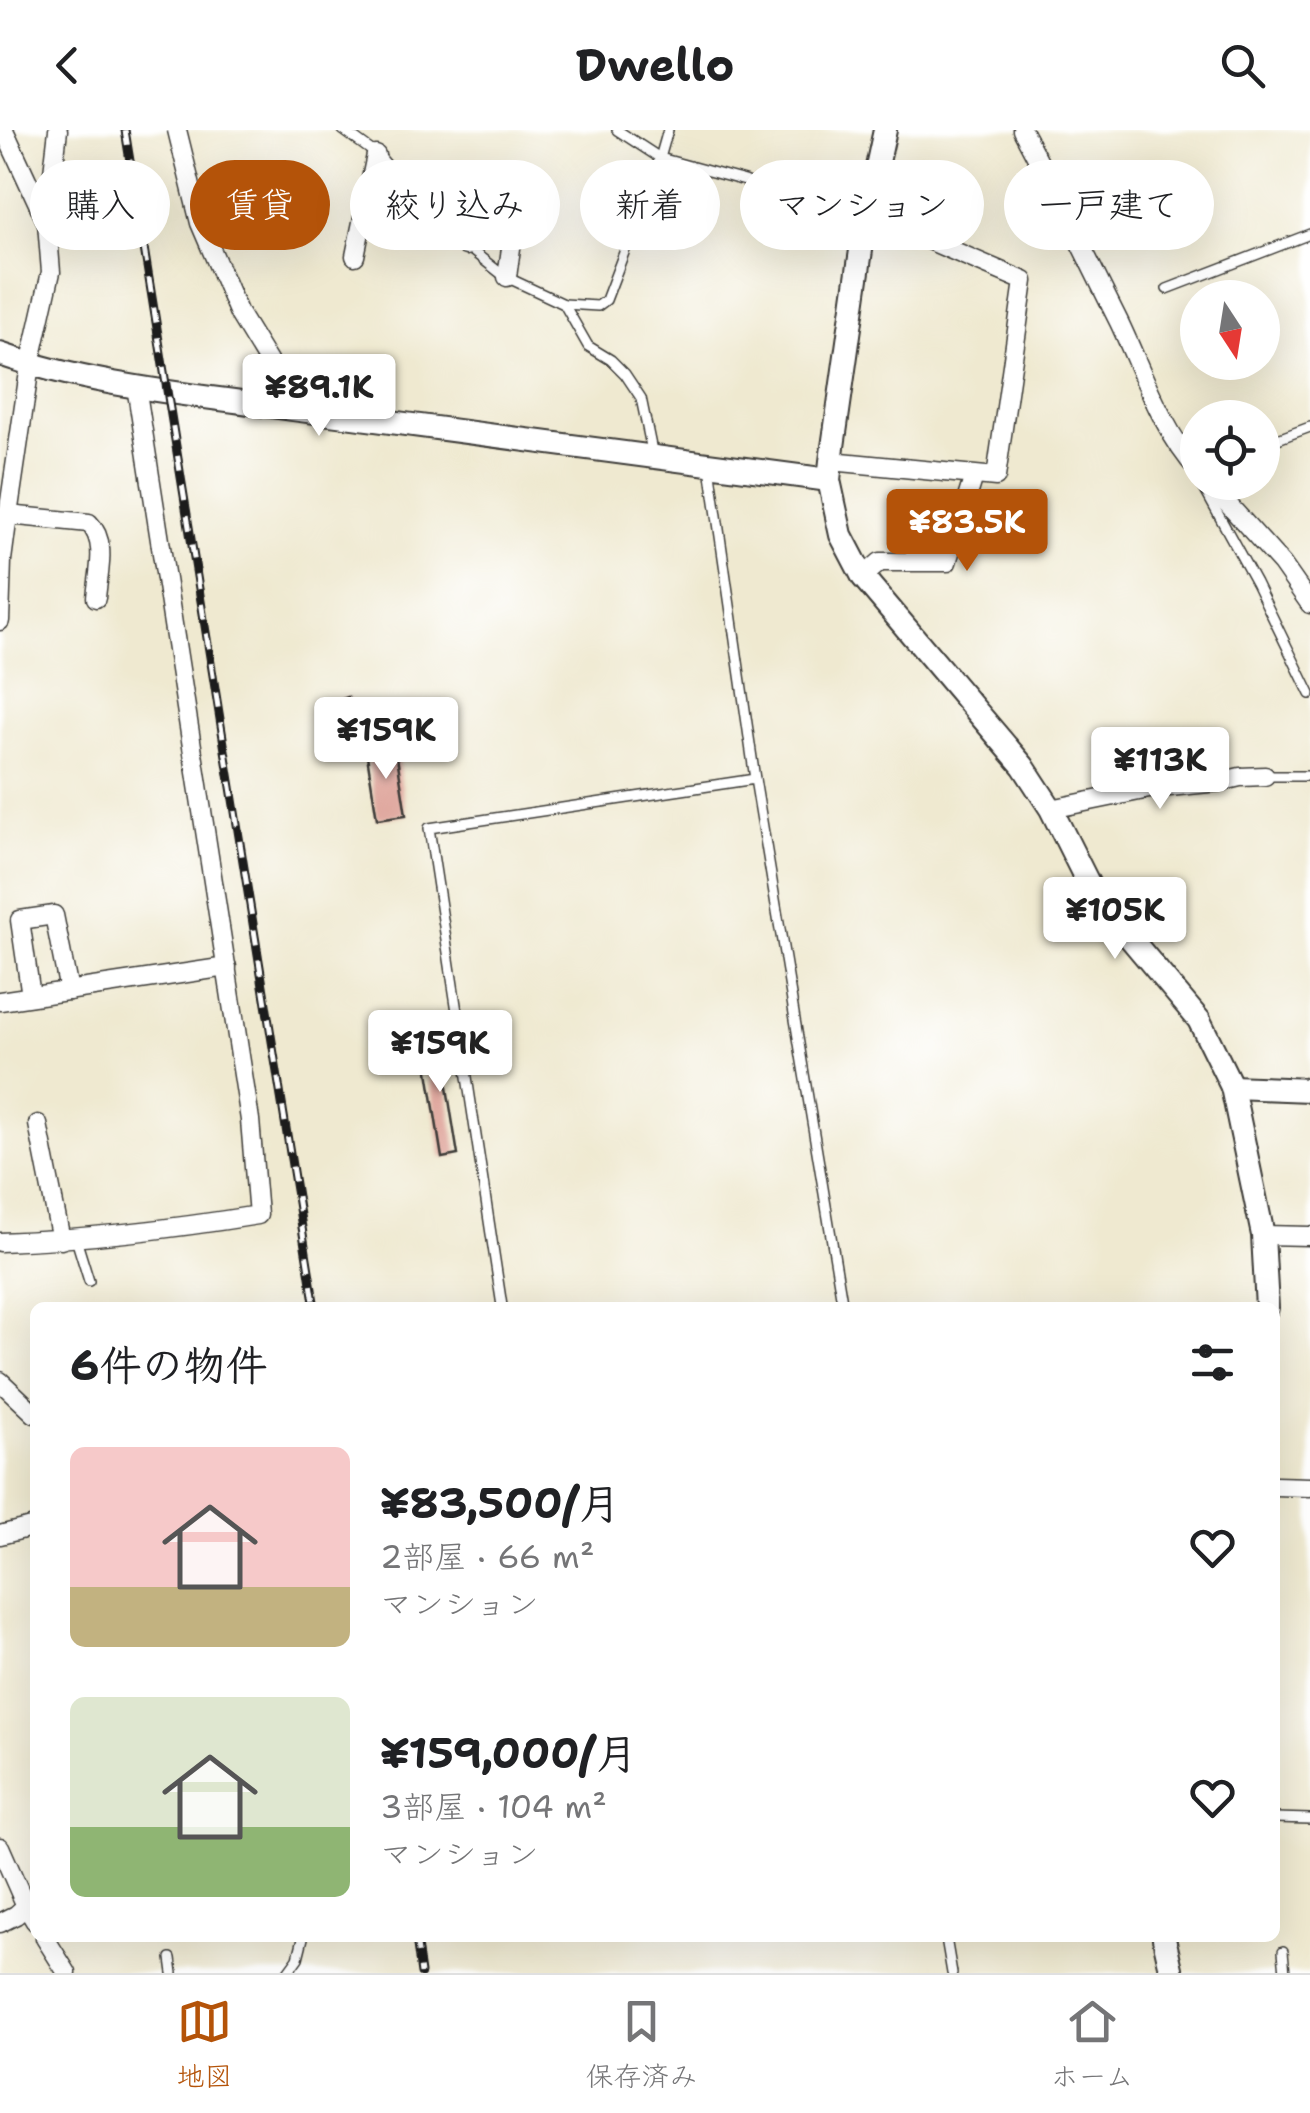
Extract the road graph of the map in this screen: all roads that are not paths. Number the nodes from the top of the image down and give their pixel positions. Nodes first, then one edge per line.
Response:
1 (4, 130) edge
2 (58, 130) edge
3 (177, 130) edge
4 (343, 130) edge
5 (617, 130) edge
6 (668, 130) edge
7 (884, 130) edge
8 (1022, 130) edge
9 (376, 155) junction
10 (660, 158) junction
11 (54, 160) edge
12 (380, 160) edge
13 (878, 160) edge
14 (740, 179) edge
15 (30, 186) edge
16 (1310, 234) edge
17 (49, 250) edge
18 (471, 250) edge
19 (511, 250) edge
20 (861, 250) edge
21 (951, 250) edge
22 (356, 256) dead end
23 (507, 278) junction
24 (1167, 288) dead end
25 (564, 304) junction
26 (0, 354) edge
27 (30, 365) junction
28 (136, 386) junction
29 (297, 409) junction
30 (1310, 426) edge
31 (1280, 438) edge
32 (1180, 444) edge
33 (654, 459) junction
34 (710, 465) junction
35 (830, 470) junction
36 (974, 476) junction
37 (1210, 500) edge
38 (1224, 500) edge
39 (8, 514) junction
40 (863, 578) junction
41 (96, 598) dead end
42 (1310, 604) edge
43 (0, 620) edge
44 (1310, 694) edge
45 (1265, 776) joint
46 (1310, 776) edge
47 (755, 779) junction
48 (1051, 809) junction
49 (227, 967) junction
50 (69, 991) junction
51 (31, 996) junction
52 (0, 1001) edge
53 (1232, 1087) junction
54 (1310, 1090) edge
55 (38, 1124) dead end
56 (1263, 1235) junction
57 (1310, 1236) edge
58 (68, 1239) junction
59 (0, 1242) edge
60 (90, 1280) dead end
61 (501, 1302) edge
62 (842, 1302) edge
63 (1267, 1302) edge
64 (0, 1382) edge
65 (30, 1409) edge
66 (1280, 1486) edge
67 (1310, 1487) edge
68 (30, 1527) edge
69 (0, 1534) edge
70 (1280, 1818) edge
71 (1310, 1819) edge
72 (0, 1847) edge
73 (30, 1913) edge
74 (0, 1923) edge
75 (48, 1942) edge
76 (302, 1942) edge
77 (947, 1942) edge
78 (1165, 1942) edge
79 (1283, 1951) dead end
80 (171, 1958) dead end
81 (67, 1973) edge
82 (173, 1973) edge
83 (287, 1973) edge
84 (952, 1973) edge
85 (1172, 1973) edge
86 (1285, 1973) edge

1 - 15 street
2 - 11 street
3 - 29 street
4 - 9 lane
5 - 10 lane
6 - 10 lane
7 - 13 street
8 - 32 street
9 - 12 lane
9 - 22 street
10 - 14 lane
10 - 25 lane
16 - 24 lane
17 - 27 street
18 - 23 lane
19 - 23 street
20 - 35 street
21 - 36 street
23 - 25 lane
25 - 33 lane
26 - 27 street
27 - 28 street
27 - 39 street
28 - 29 street
28 - 49 street
29 - 33 street
30 - 31 lane
33 - 34 street
34 - 35 street
34 - 47 lane
35 - 36 street
35 - 40 street
36 - 40 street
37 - 44 lane
38 - 42 street
39 - 41 street
39 - 43 street
40 - 48 street
45 - 46 lane
45 - 48 street
47 - 61 lane
47 - 62 lane
48 - 53 street
49 - 50 street
49 - 58 street
50 - 51 street
50 - 51 street
51 - 52 street
53 - 54 street
53 - 56 street
55 - 58 street
56 - 57 street
56 - 63 street
58 - 59 street
58 - 60 lane
64 - 65 street
66 - 67 street
68 - 69 street
70 - 71 lane
72 - 73 street
73 - 74 street
75 - 81 street
76 - 83 lane
77 - 84 lane
78 - 85 street
79 - 86 lane
80 - 82 lane

